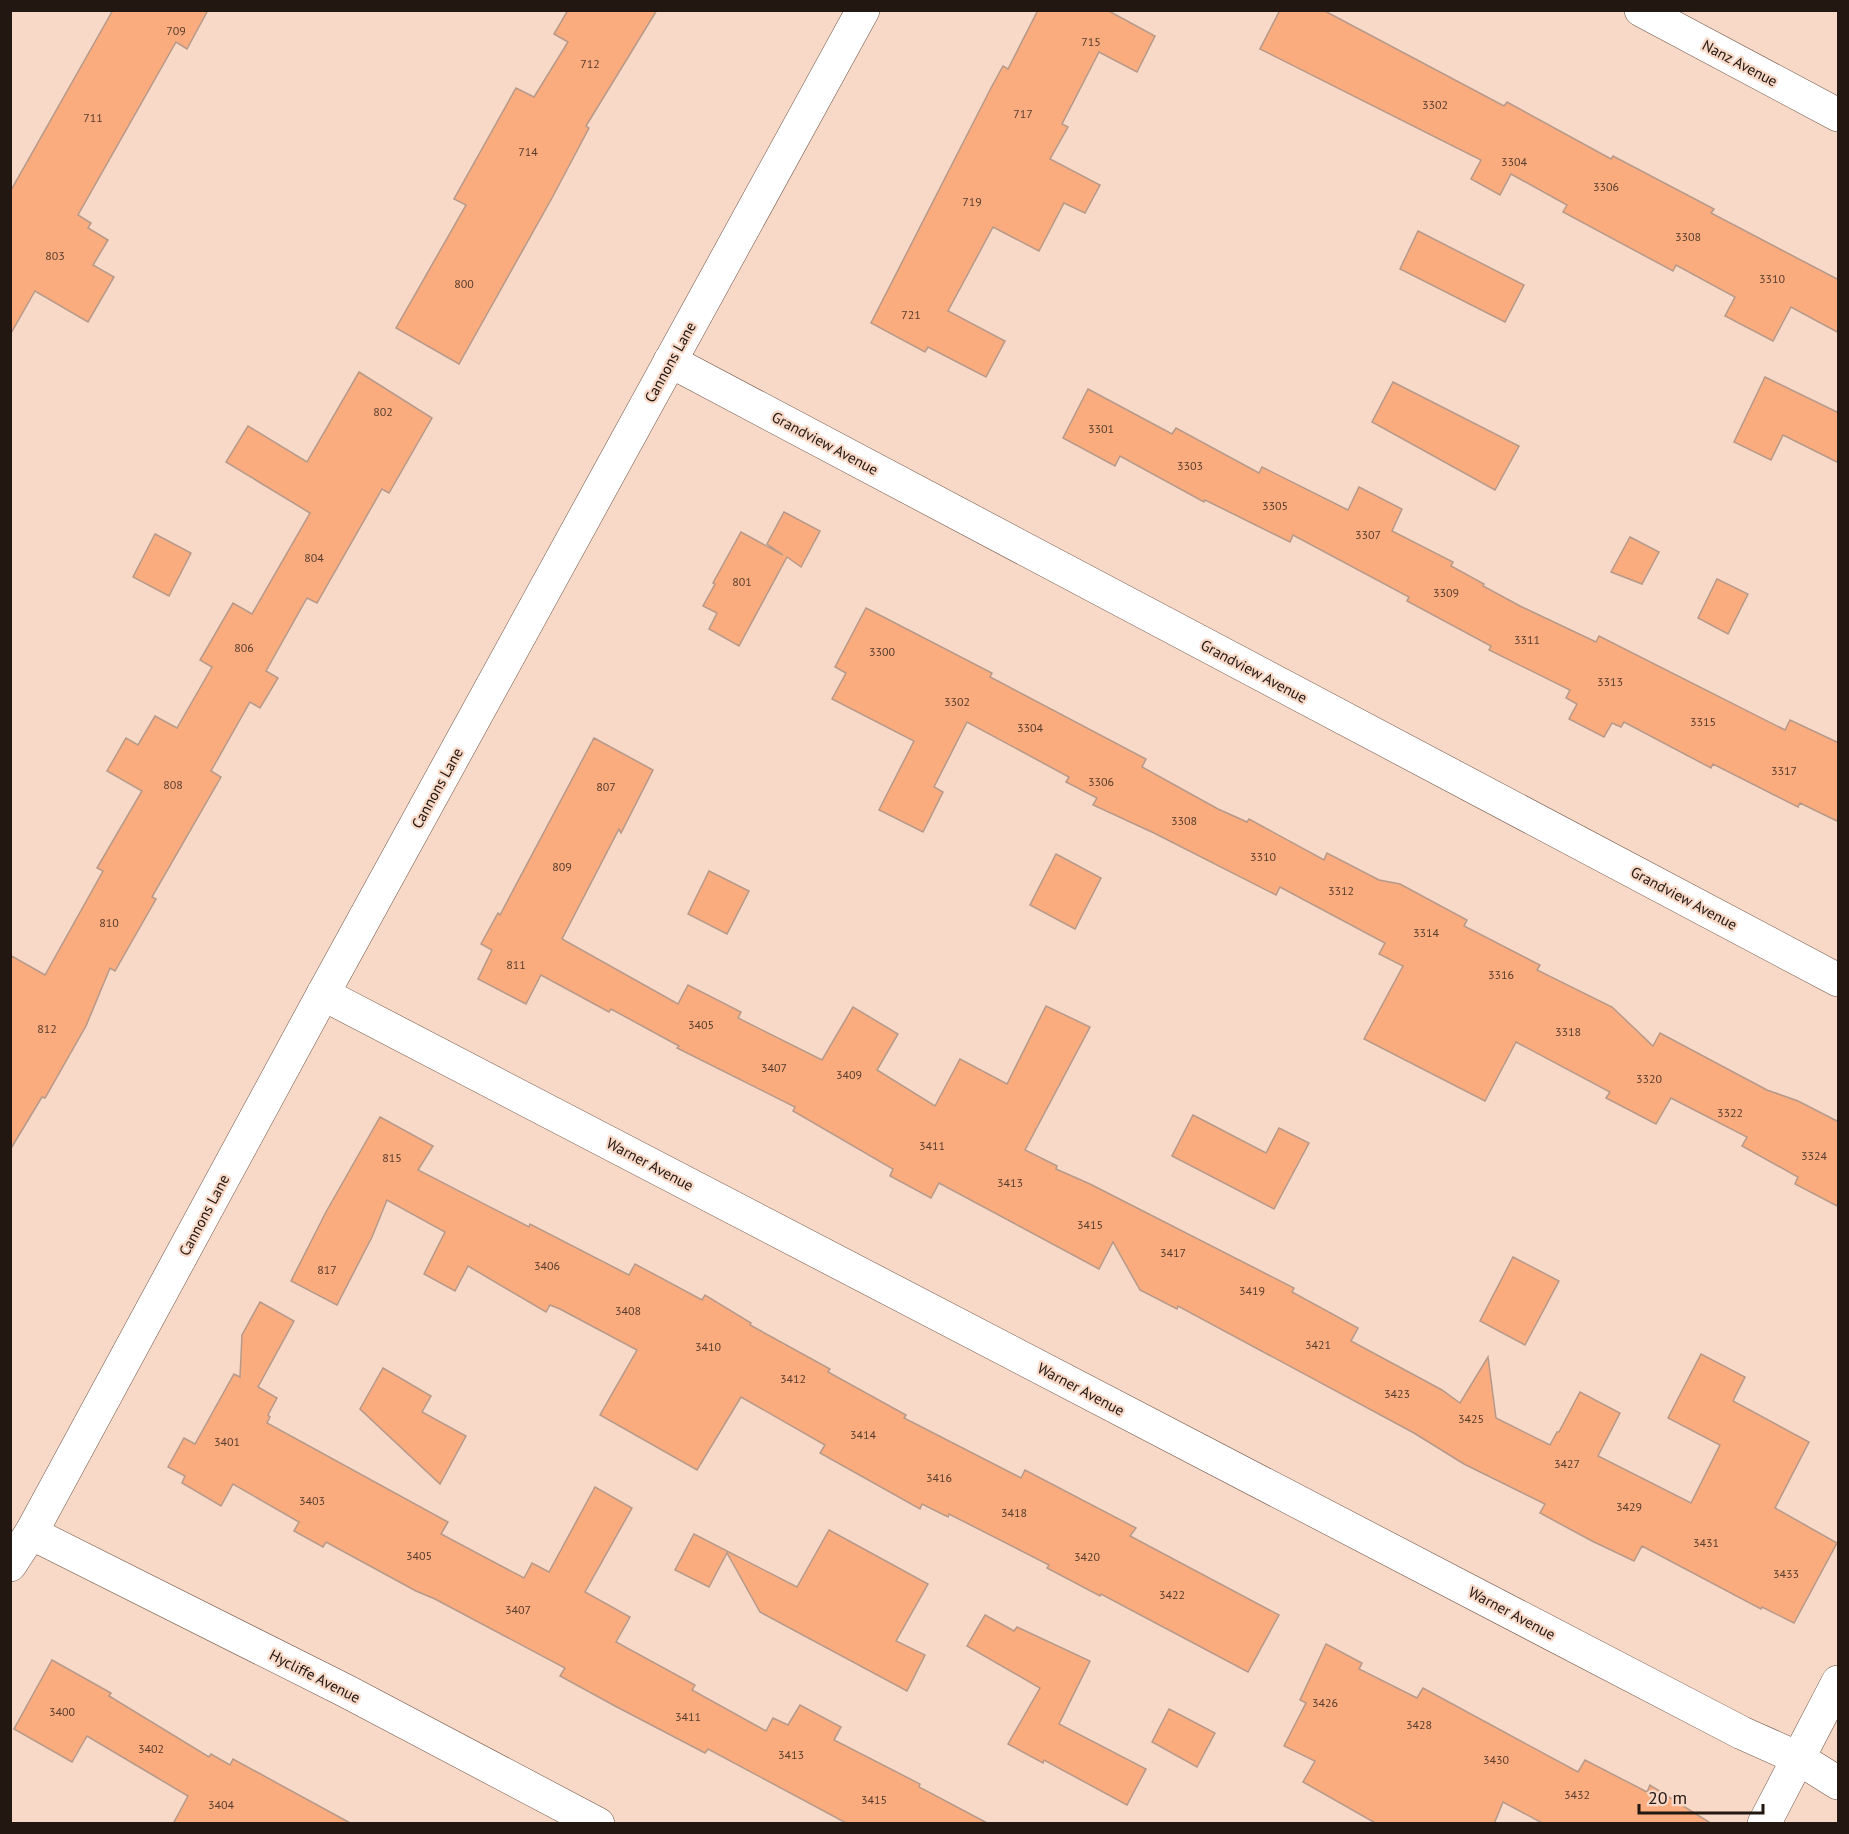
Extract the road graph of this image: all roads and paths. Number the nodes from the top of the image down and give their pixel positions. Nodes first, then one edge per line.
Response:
1 (863, 10) edge
2 (1641, 10) edge
3 (1839, 115) edge
4 (670, 362) junction
5 (1839, 980) edge
6 (323, 994) junction
7 (31, 1533) junction
8 (10, 1566) edge
9 (1839, 1682) edge
10 (1798, 1758) junction
11 (1839, 1783) edge
12 (598, 1824) edge
13 (1764, 1824) edge

1 - 4 street, Cannons Lane
2 - 3 street, Nanz Avenue
4 - 5 street, Grandview Avenue
4 - 6 street, Cannons Lane
6 - 7 street, Cannons Lane
6 - 10 street, Warner Avenue
7 - 8 street, Cannons Lane
7 - 12 street, Hycliffe Avenue
9 - 10 street
10 - 11 street, Warner Avenue
10 - 13 street

